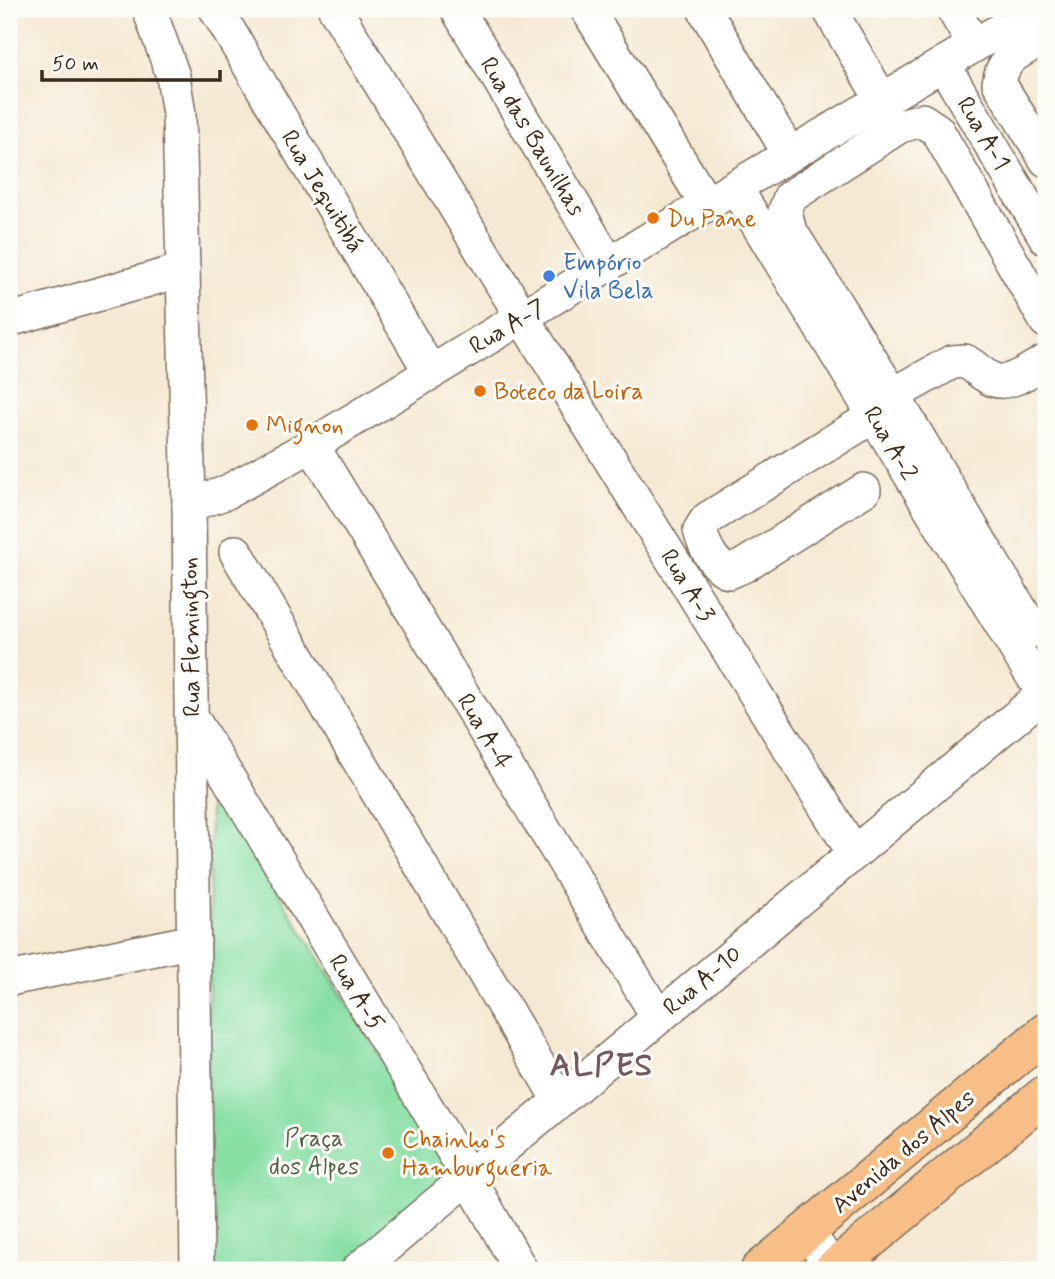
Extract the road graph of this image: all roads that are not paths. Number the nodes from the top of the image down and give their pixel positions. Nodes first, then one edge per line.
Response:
1 (149, 9) edge
2 (216, 9) edge
3 (335, 9) edge
4 (457, 9) edge
5 (587, 9) edge
6 (704, 9) edge
7 (829, 9) edge
8 (953, 9) edge
9 (1036, 9) edge
10 (1046, 37) edge
11 (974, 45) junction
12 (943, 64) junction
13 (882, 100) junction
14 (790, 155) junction
15 (1046, 160) edge
16 (735, 187) junction
17 (706, 205) junction
18 (1046, 238) edge
19 (609, 264) junction
20 (183, 270) junction
21 (522, 317) junction
22 (9, 320) edge
23 (1046, 321) edge
24 (1046, 361) edge
25 (431, 373) junction
26 (879, 406) junction
27 (312, 445) junction
28 (864, 490) dead end
29 (189, 505) junction
30 (236, 552) dead end
31 (1046, 633) edge
32 (1045, 694) edge
33 (191, 715) junction
34 (854, 853) junction
35 (194, 941) junction
36 (9, 979) edge
37 (657, 1017) junction
38 (1046, 1032) edge
39 (1046, 1094) edge
40 (559, 1100) junction
41 (468, 1176) junction
42 (807, 1230) junction
43 (197, 1270) edge
44 (358, 1270) edge
45 (521, 1270) edge
46 (760, 1270) edge
47 (833, 1270) edge

1 - 20 street, Rua Flemington
2 - 25 street, Rua Jequitibá
3 - 21 street
4 - 19 street, Rua das Baunilhas
5 - 17 street
6 - 14 street
7 - 13 street
8 - 11 street
9 - 11 street, Rua A-7
10 - 15 street
11 - 12 street, Rua A-7
12 - 13 street, Rua A-7
12 - 18 street, Rua A-1
13 - 14 street, Rua A-7
14 - 16 street, Rua A-7
16 - 17 street, Rua A-7
16 - 26 street, Rua A-2
17 - 19 street, Rua A-7
19 - 21 street, Rua A-7
20 - 22 street
20 - 29 street, Rua Flemington
21 - 25 street, Rua A-7
21 - 34 street, Rua A-3
23 - 26 street
24 - 26 street
25 - 27 street, Rua A-7
26 - 28 street
26 - 31 street
26 - 32 street, Rua A-2
27 - 29 street, Rua A-7
27 - 37 street, Rua A-4
29 - 33 street, Rua Flemington
30 - 40 street
32 - 34 street, Rua A-10
33 - 35 street, Rua Flemington
33 - 41 street, Rua A-5
34 - 37 street, Rua A-10
35 - 36 street
35 - 43 street, Rua Flemington
37 - 40 street, Rua A-10
38 - 42 main road, Avenida dos Alpes
39 - 47 main road, Avenida dos Alpes
40 - 41 street, Rua A-10
41 - 44 street, Rua A-10
41 - 45 street, Rua A-5
42 - 46 main road, Avenida dos Alpes
42 - 47 street

